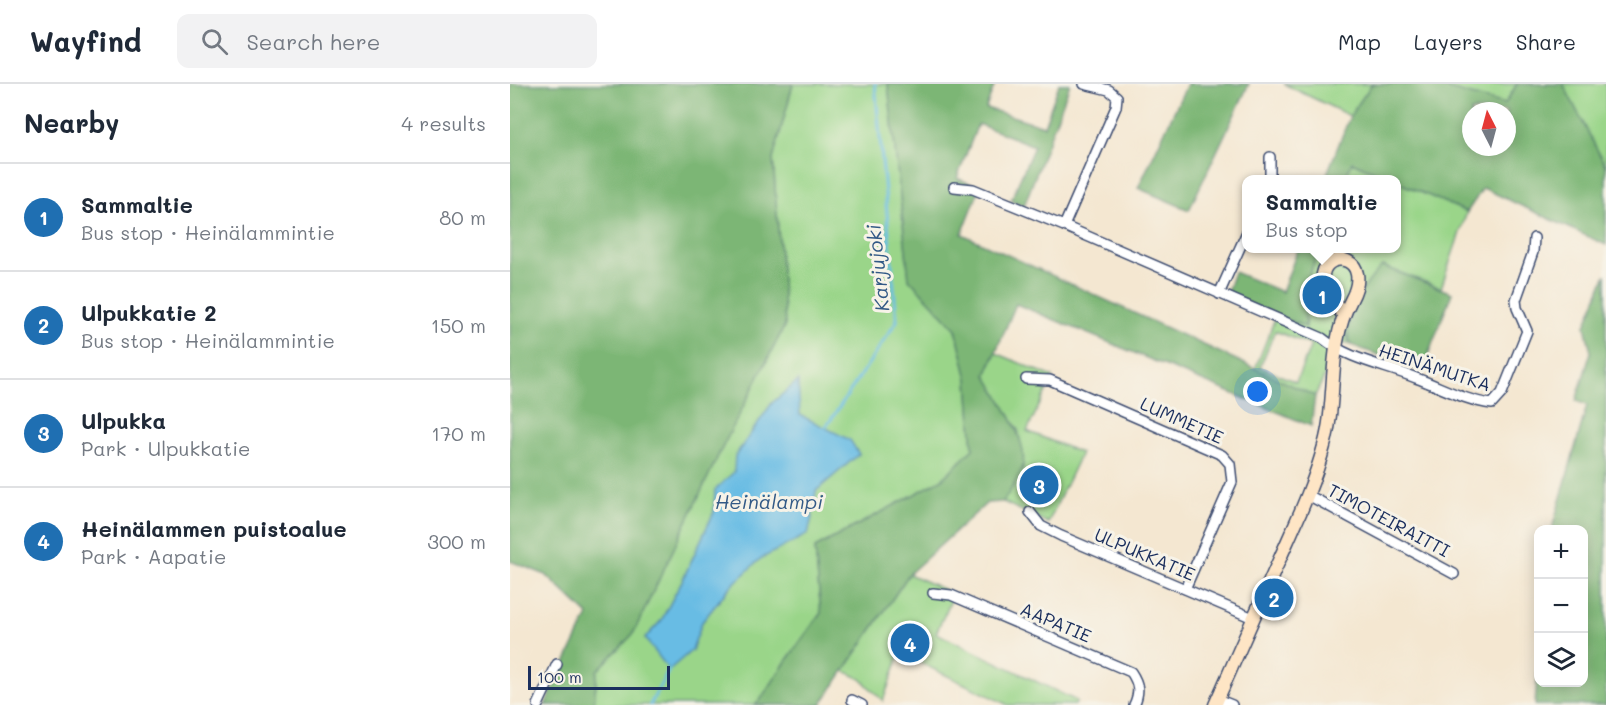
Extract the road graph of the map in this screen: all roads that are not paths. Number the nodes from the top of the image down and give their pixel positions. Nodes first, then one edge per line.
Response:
1 (1084, 84) edge
2 (1270, 157) dead end
3 (1270, 175) edge
4 (954, 187) dead end
5 (1064, 226) junction
6 (1534, 238) dead end
7 (1242, 243) edge
8 (1219, 294) junction
9 (1343, 315) dead end
10 (1334, 348) junction
11 (1026, 379) dead end
12 (1308, 495) junction
13 (1030, 512) dead end
14 (1454, 574) dead end
15 (1185, 589) junction
16 (933, 593) dead end
17 (1253, 618) junction
18 (557, 664) dead end
19 (852, 700) dead end
20 (1216, 702) edge
21 (538, 705) edge
22 (862, 705) edge
23 (1134, 705) edge
24 (1232, 705) edge

1 - 5 street
2 - 3 street
4 - 5 street
5 - 8 street
6 - 10 street, HEINÄMUTKA
7 - 8 street
8 - 10 street
9 - 10 street
10 - 12 street
11 - 15 street, LUMMETIE
12 - 14 street, TIMOTEIRAITTI
12 - 17 street
13 - 15 street, ULPUKKATIE
15 - 17 street, ULPUKKATIE
16 - 23 street, AAPATIE
17 - 20 street
18 - 21 street
19 - 22 street
20 - 24 street

